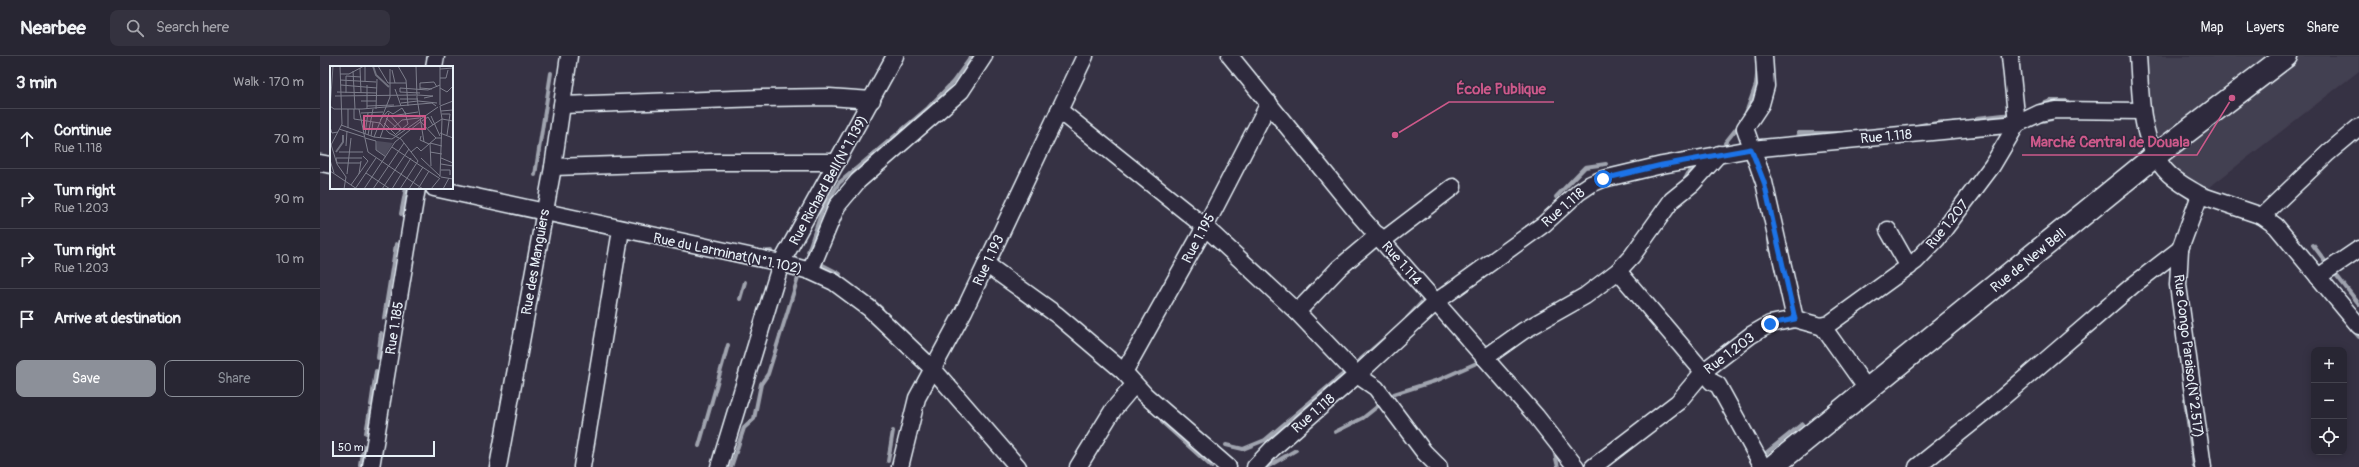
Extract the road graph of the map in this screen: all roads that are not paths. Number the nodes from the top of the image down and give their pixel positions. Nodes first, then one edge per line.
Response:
1 (436, 56) edge
2 (569, 56) edge
3 (894, 56) edge
4 (984, 56) edge
5 (1085, 56) edge
6 (1230, 56) edge
7 (1764, 56) edge
8 (2010, 56) edge
9 (2138, 56) edge
10 (2286, 56) edge
11 (434, 66) edge
12 (872, 100) junction
13 (1269, 103) junction
14 (562, 104) junction
15 (1058, 110) junction
16 (2142, 111) junction
17 (2017, 124) junction
18 (2359, 127) edge
19 (1751, 149) junction
20 (1719, 154) junction
21 (2155, 156) junction
22 (837, 162) junction
23 (320, 163) edge
24 (330, 165) edge
25 (553, 167) junction
26 (1453, 187) dead end
27 (417, 189) edge
28 (438, 189) edge
29 (2200, 195) junction
30 (544, 214) junction
31 (2262, 216) junction
32 (1205, 227) junction
33 (621, 230) junction
34 (1888, 230) dead end
35 (1380, 238) junction
36 (2180, 249) junction
37 (2359, 249) edge
38 (781, 263) junction
39 (986, 264) junction
40 (1909, 267) junction
41 (810, 271) junction
42 (1618, 271) junction
43 (2318, 277) junction
44 (1436, 302) junction
45 (1297, 312) junction
46 (1795, 319) junction
47 (1823, 326) junction
48 (2359, 326) edge
49 (1485, 358) junction
50 (933, 369) junction
51 (1704, 371) junction
52 (1124, 372) junction
53 (1357, 375) junction
54 (1134, 384) junction
55 (1867, 389) junction
56 (371, 467) edge
57 (498, 467) edge
58 (582, 467) edge
59 (719, 467) edge
60 (900, 467) edge
61 (1018, 467) edge
62 (1078, 467) edge
63 (1228, 467) edge
64 (1255, 467) edge
65 (1440, 467) edge
66 (1576, 467) edge
67 (1593, 467) edge
68 (1763, 467) edge
69 (1772, 467) edge
70 (1917, 467) edge
71 (2204, 467) edge

1 - 11 street
2 - 14 street, Rue des Manguiers
3 - 12 street, Rue Richard Bell(N°1.139)
4 - 41 street
5 - 15 street, Rue 1.193
6 - 13 street, Rue 1.114
7 - 19 street
8 - 17 street
9 - 16 street
10 - 21 main road, Rue de New Bell
12 - 14 street
12 - 22 street, Rue Richard Bell(N°1.139)
13 - 32 street, Rue 1.195
13 - 35 street, Rue 1.114
14 - 25 street, Rue des Manguiers
15 - 32 street
15 - 39 street, Rue 1.193
16 - 17 street, Rue 1.118
16 - 21 street
17 - 19 street, Rue 1.118
17 - 40 street, Rue 1.207
18 - 31 street
19 - 20 street, Rue 1.118
19 - 46 street
20 - 42 street
20 - 44 street, Rue 1.118
21 - 29 street
21 - 55 main road, Rue de New Bell
22 - 25 street
22 - 38 street, Rue Richard Bell(N°1.139)
23 - 24 street
25 - 30 street, Rue des Manguiers
26 - 35 street
27 - 56 street, Rue 1.185
28 - 30 street, Rue du Larminat(N°1.102)
29 - 31 street
29 - 36 street, Rue Congo Paraiso(N°2.517)
30 - 33 street, Rue du Larminat(N°1.102)
30 - 57 street, Rue des Manguiers
31 - 43 street
32 - 45 street
32 - 52 street, Rue 1.195
33 - 38 street, Rue du Larminat(N°1.102)
33 - 58 street
34 - 40 street
35 - 44 street, Rue 1.114
35 - 45 street
36 - 70 street
36 - 71 street, Rue Congo Paraiso(N°2.517)
37 - 43 street
38 - 41 street, Rue du Larminat(N°1.102)
38 - 59 street, Rue Richard Bell(N°1.139)
39 - 50 street, Rue 1.193
39 - 52 street
40 - 47 street, Rue 1.207
41 - 50 street, Rue du Larminat(N°1.102)
42 - 49 street
42 - 51 street
43 - 48 street
44 - 49 street, Rue 1.114
44 - 53 street, Rue 1.118
45 - 53 street
46 - 47 street
46 - 51 street, Rue 1.203
47 - 55 street
49 - 66 street, Rue 1.114
50 - 60 street, Rue 1.193
50 - 61 street, Rue du Larminat(N°1.102)
51 - 67 street, Rue 1.203
51 - 68 street
52 - 54 street
53 - 64 street, Rue 1.118
53 - 65 street
54 - 62 street
54 - 63 street
55 - 69 main road, Rue de New Bell

